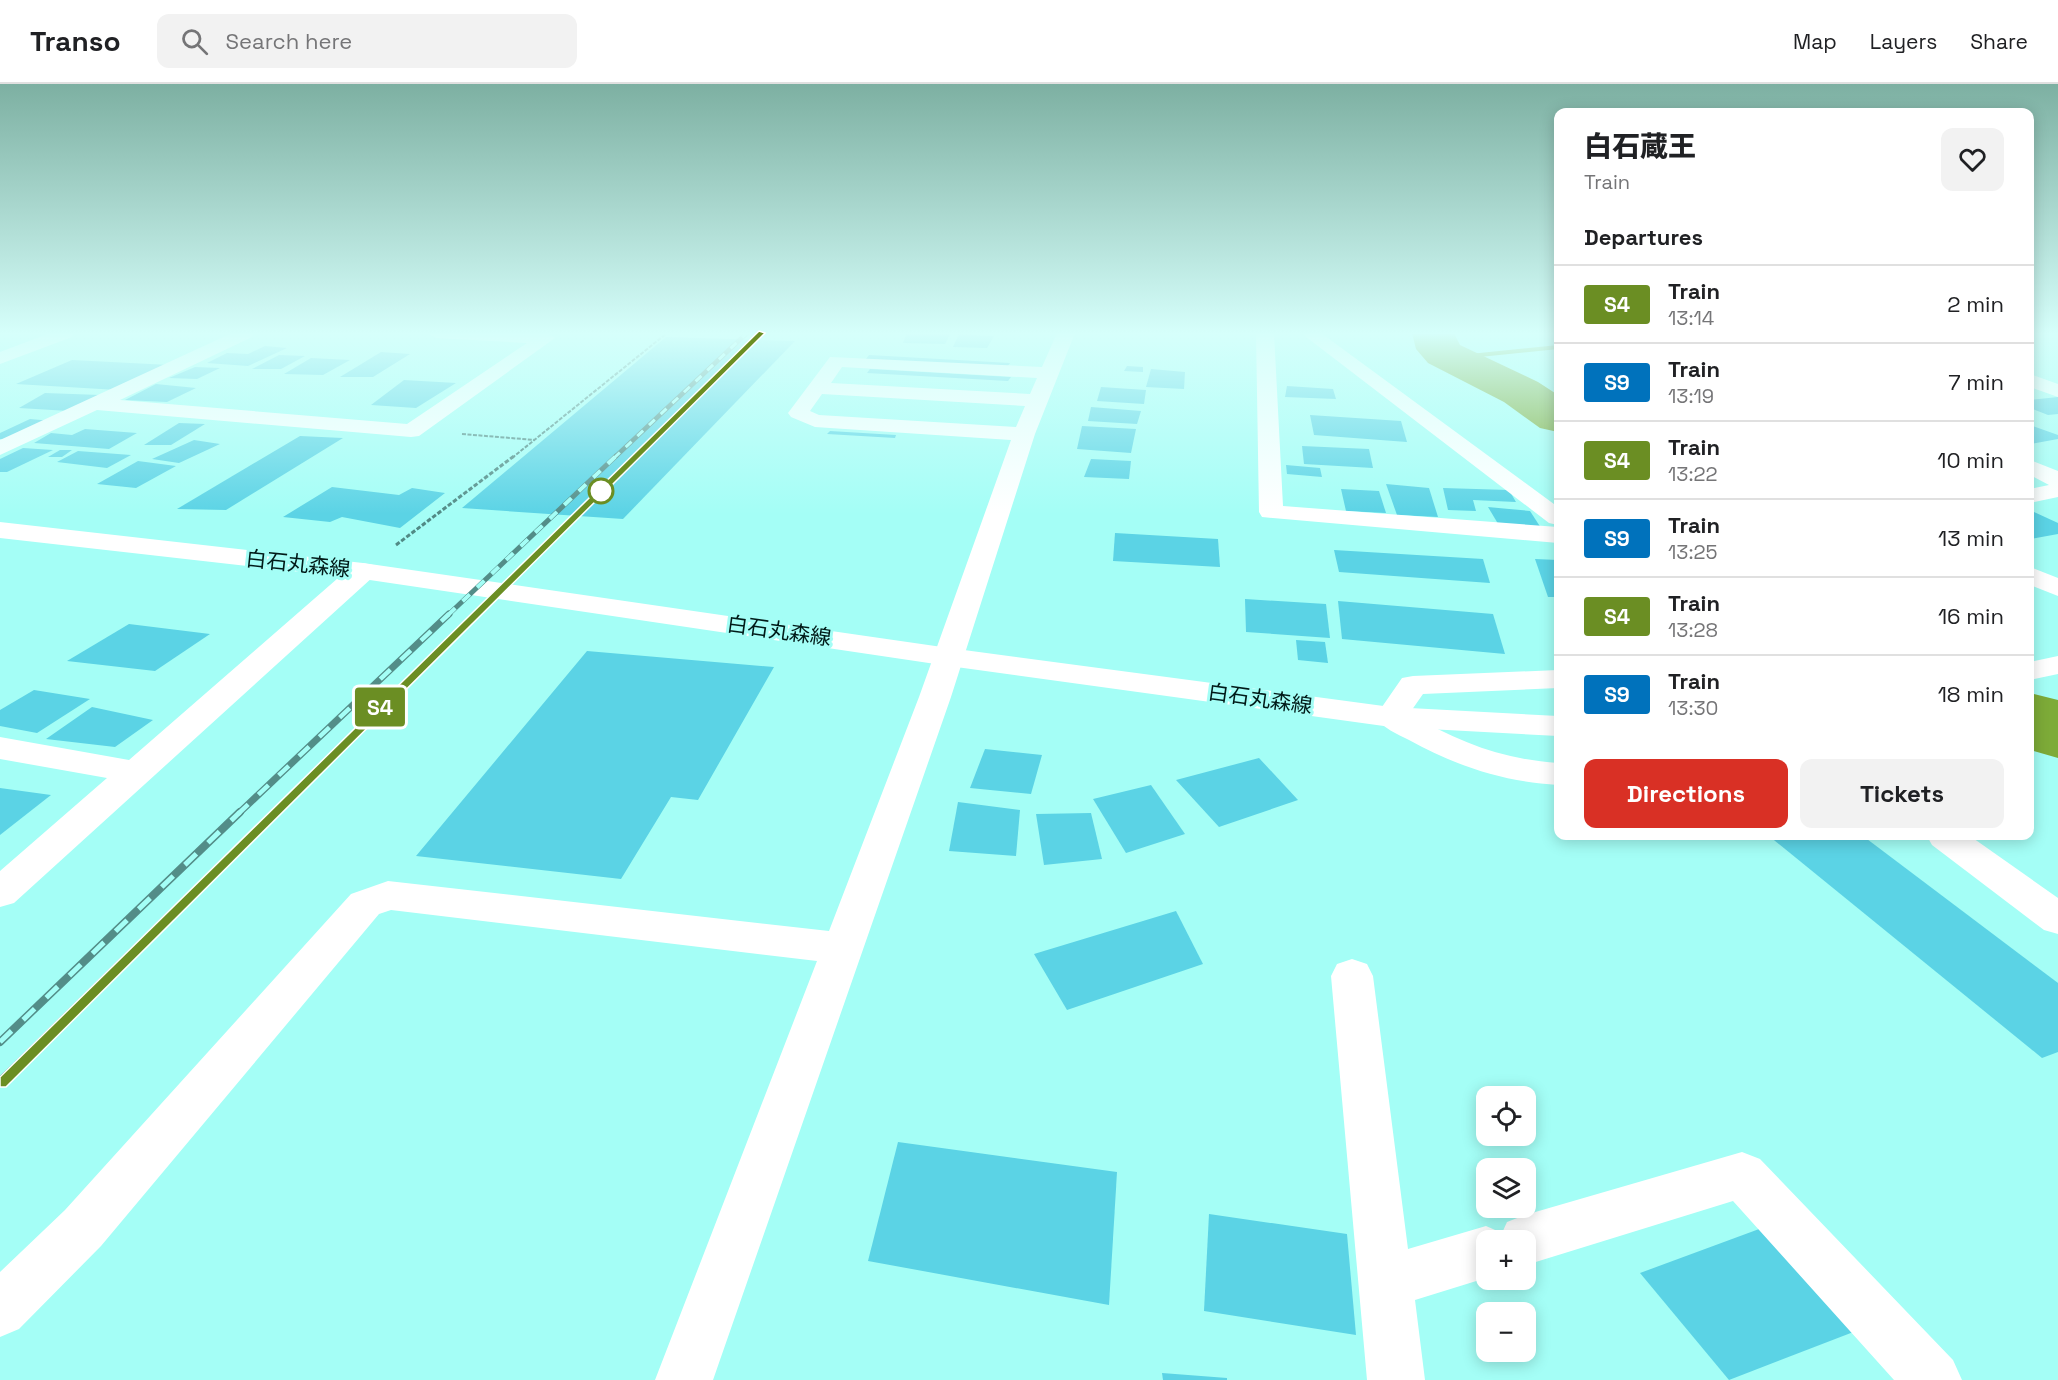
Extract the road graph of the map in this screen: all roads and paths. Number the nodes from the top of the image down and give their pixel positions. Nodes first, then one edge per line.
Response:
1 (119, 393) edge
2 (465, 393) edge
3 (593, 393) edge
4 (813, 393) edge
5 (1040, 393) edge
6 (1267, 393) edge
7 (1391, 393) edge
8 (97, 404) junction
9 (411, 431) junction
10 (1024, 434) junction
11 (536, 440) junction
12 (0, 448) edge
13 (2034, 469) edge
14 (2058, 480) edge
15 (2058, 490) edge
16 (2034, 495) edge
17 (1554, 515) edge
18 (0, 530) edge
19 (1554, 535) edge
20 (363, 571) junction
21 (2034, 577) edge
22 (2058, 588) edge
23 (949, 657) junction
24 (2058, 665) edge
25 (2034, 670) edge
26 (1554, 679) edge
27 (1391, 717) junction
28 (1554, 726) edge
29 (0, 748) edge
30 (135, 772) junction
31 (1554, 774) edge
32 (1950, 840) edge
33 (0, 893) edge
34 (2058, 919) edge
35 (843, 948) junction
36 (1352, 976) dead end
37 (1536, 1237) edge
38 (1476, 1255) edge
39 (1386, 1282) junction
40 (0, 1310) edge
41 (684, 1380) edge
42 (1396, 1380) edge
43 (1933, 1380) edge

1 - 8 street
2 - 9 street
3 - 11 path
4 - 10 street
5 - 10 street
6 - 19 street
7 - 17 street
8 - 9 street
8 - 12 street
9 - 11 path
10 - 23 street
11 - 20 path
13 - 14 street
15 - 16 street
18 - 20 street, 白石丸森線
20 - 23 street, 白石丸森線
20 - 30 street
21 - 22 street
23 - 27 street, 白石丸森線
23 - 35 street
24 - 25 street
26 - 27 street
27 - 28 street, 白石丸森線
27 - 31 street
29 - 30 street
30 - 33 street
32 - 34 street
35 - 40 street
35 - 41 street
36 - 39 street
37 - 43 street
38 - 39 street
39 - 42 street

